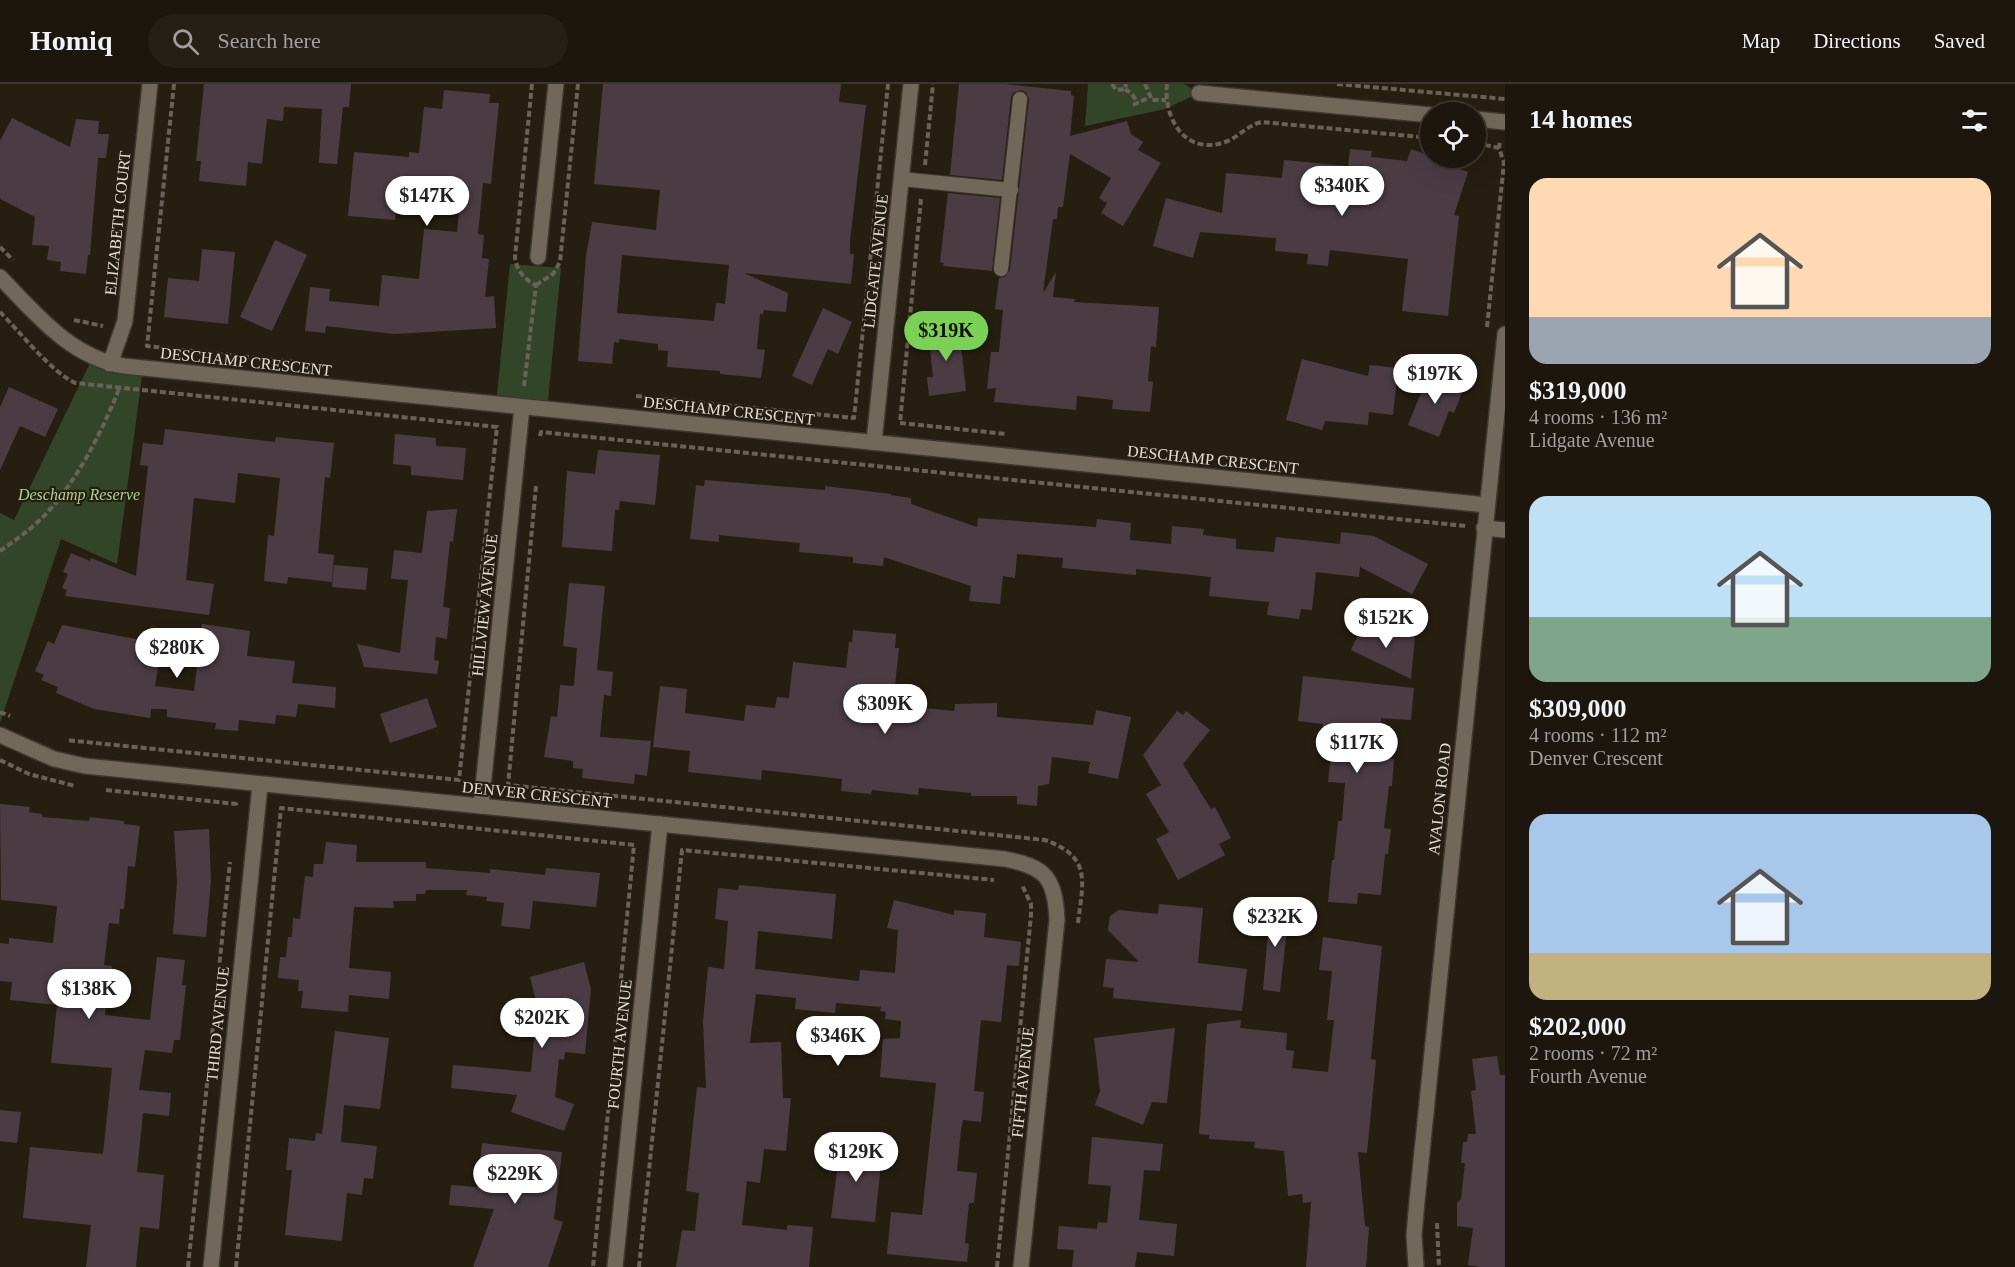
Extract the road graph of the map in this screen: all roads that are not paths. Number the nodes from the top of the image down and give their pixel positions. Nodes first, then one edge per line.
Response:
1 (150, 84) edge
2 (556, 84) edge
3 (911, 84) edge
4 (1199, 93) dead end
5 (1020, 99) dead end
6 (1420, 114) edge
7 (1486, 120) edge
8 (1505, 122) edge
9 (901, 179) junction
10 (1011, 190) junction
11 (538, 257) dead end
12 (1001, 269) dead end
13 (0, 277) edge
14 (1505, 334) edge
15 (110, 364) junction
16 (522, 407) junction
17 (874, 442) junction
18 (1487, 505) junction
19 (1484, 528) junction
20 (1505, 530) edge
21 (0, 735) edge
22 (260, 784) junction
23 (482, 806) junction
24 (660, 824) junction
25 (1056, 900) joint
26 (211, 1267) edge
27 (615, 1267) edge
28 (1021, 1267) edge
29 (1416, 1267) edge

1 - 15 street, ELIZABETH COURT
2 - 11 street
3 - 9 street, LIDGATE AVENUE
4 - 6 street
5 - 10 lane
7 - 8 street
9 - 10 lane
9 - 17 street, LIDGATE AVENUE
10 - 12 lane
13 - 15 street, DESCHAMP CRESCENT
14 - 18 street, AVALON ROAD
15 - 16 street, DESCHAMP CRESCENT
16 - 17 street, DESCHAMP CRESCENT
16 - 23 street, HILLVIEW AVENUE
17 - 18 street, DESCHAMP CRESCENT
18 - 19 street, AVALON ROAD
19 - 20 street
19 - 29 street, AVALON ROAD
21 - 22 street, DENVER CRESCENT
22 - 23 street, DENVER CRESCENT
22 - 26 street, THIRD AVENUE
23 - 24 street, DENVER CRESCENT
24 - 25 street, DENVER CRESCENT
24 - 27 street, FOURTH AVENUE
25 - 28 street, FIFTH AVENUE

